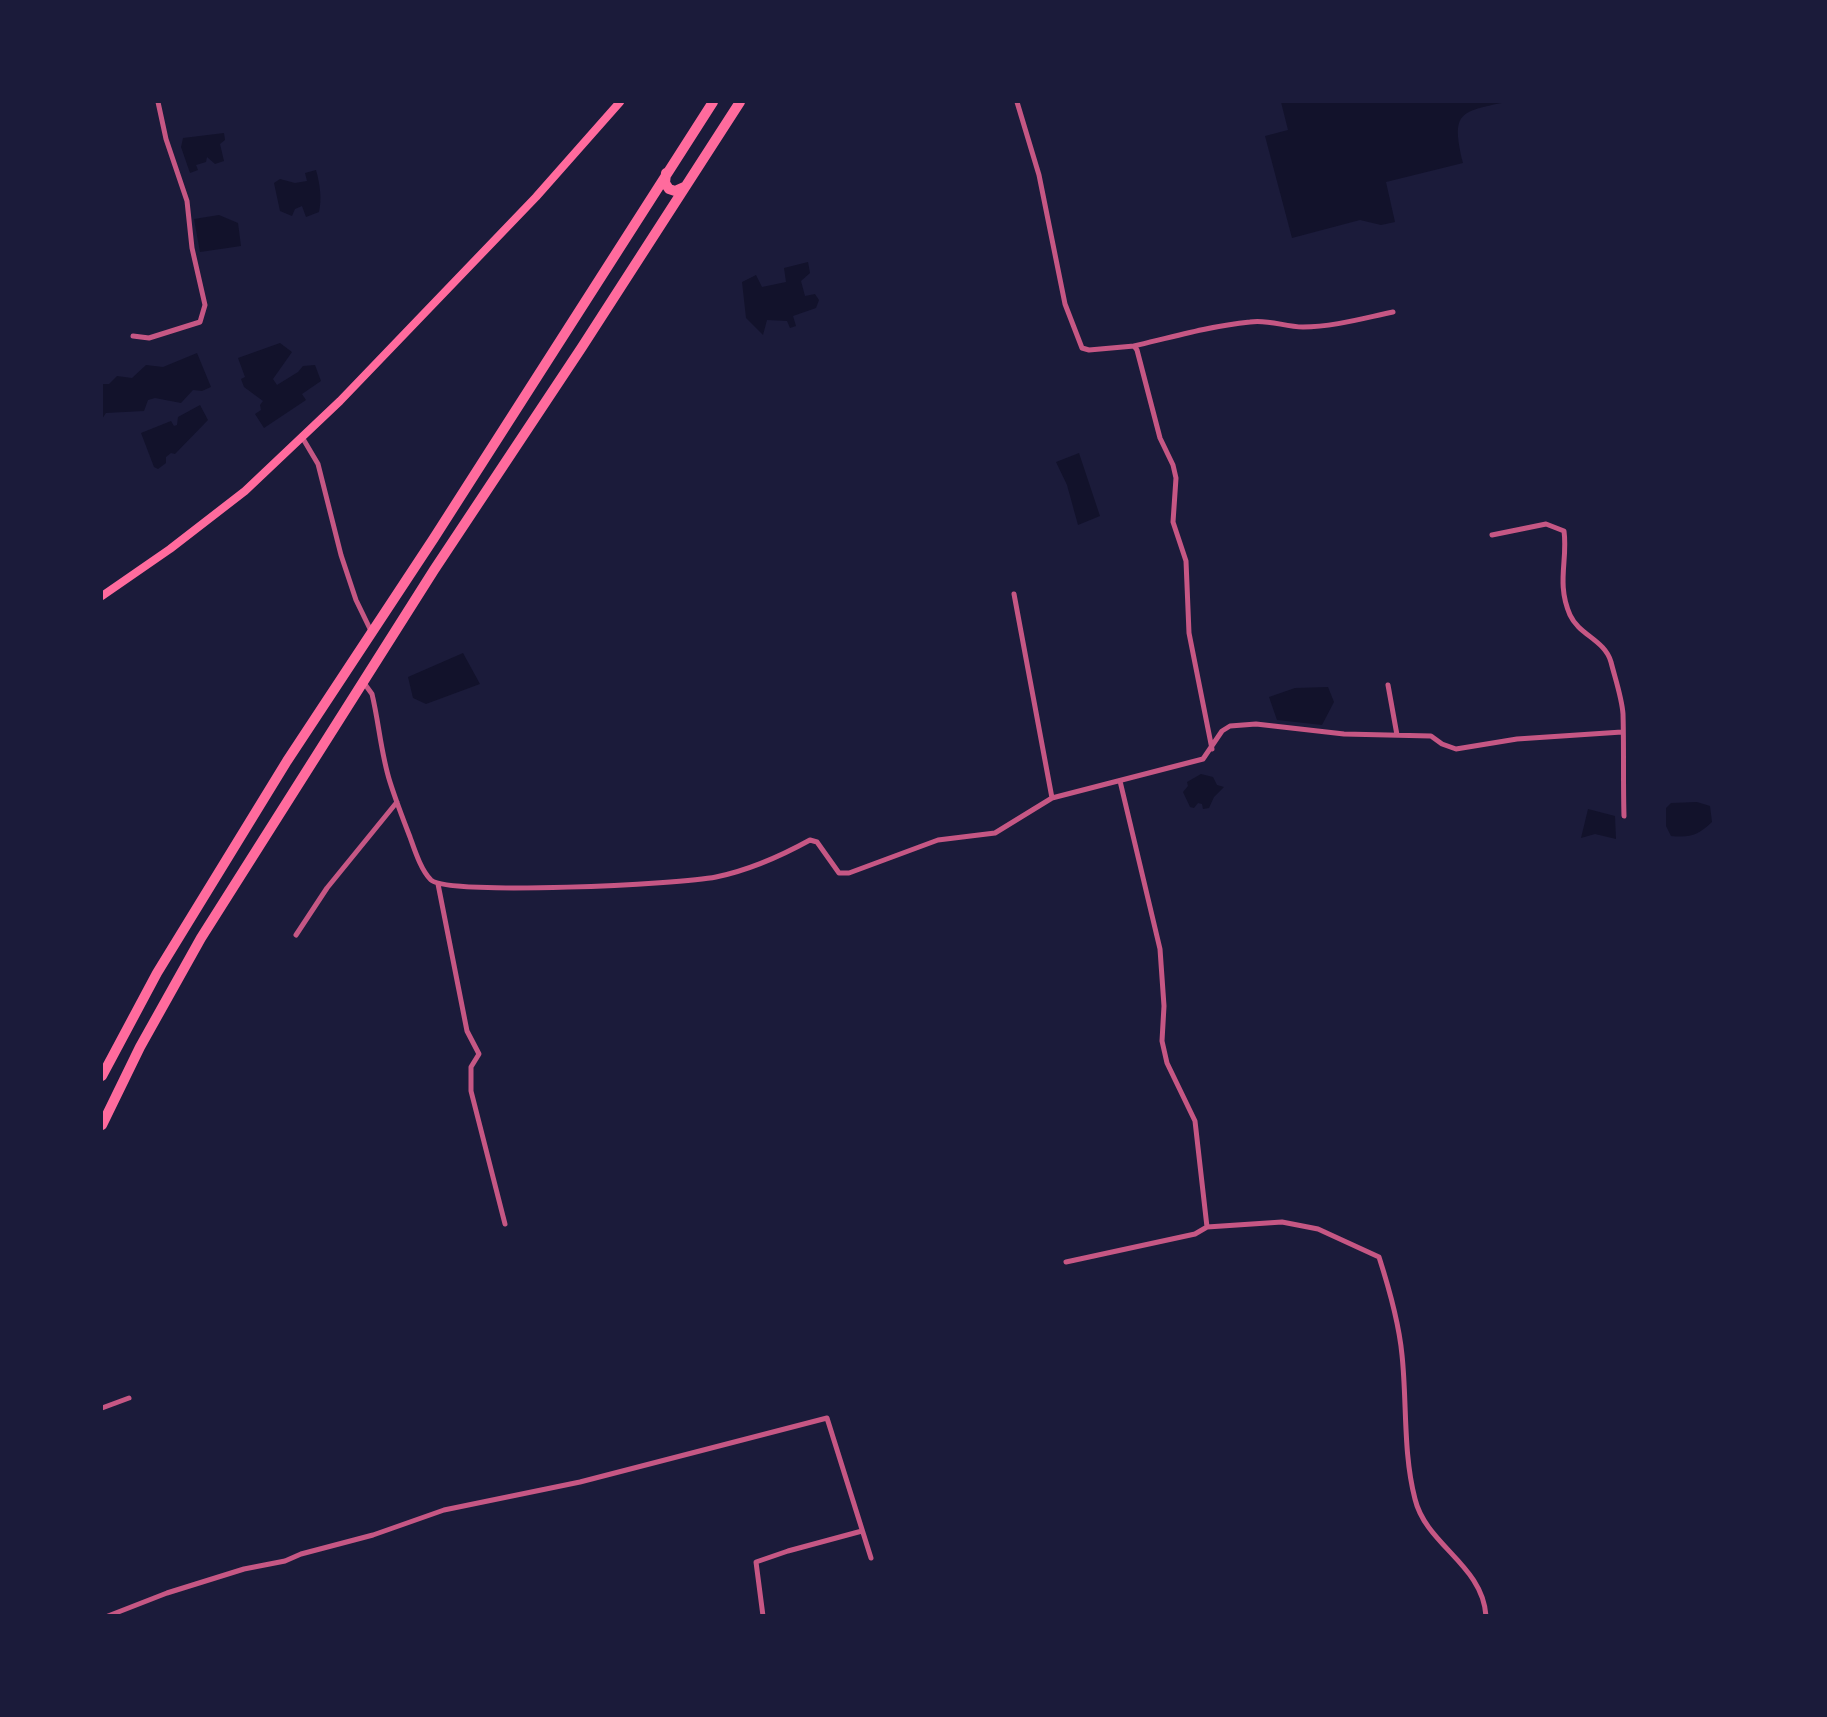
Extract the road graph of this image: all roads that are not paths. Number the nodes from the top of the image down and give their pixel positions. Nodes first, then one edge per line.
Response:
1 (160, 102) edge
2 (620, 102) edge
3 (713, 102) edge
4 (740, 102) edge
5 (1017, 102) edge
6 (667, 173) junction
7 (684, 187) junction
8 (647, 204) junction
9 (665, 215) junction
10 (1393, 312) dead end
11 (133, 336) dead end
12 (1133, 346) junction
13 (302, 437) junction
14 (1492, 535) dead end
15 (1014, 594) dead end
16 (102, 596) edge
17 (372, 632) junction
18 (363, 683) junction
19 (1388, 685) dead end
20 (1622, 732) junction
21 (1397, 735) junction
22 (1212, 748) junction
23 (1120, 781) junction
24 (1052, 798) junction
25 (397, 802) junction
26 (1625, 816) dead end
27 (438, 884) junction
28 (296, 935) dead end
29 (102, 1076) edge
30 (102, 1125) edge
31 (505, 1224) dead end
32 (1207, 1227) junction
33 (1066, 1262) dead end
34 (129, 1398) dead end
35 (102, 1408) edge
36 (862, 1531) junction
37 (871, 1558) dead end
38 (108, 1615) edge
39 (763, 1615) edge
40 (1486, 1615) edge

1 - 11 street
2 - 13 main road
3 - 6 highway
4 - 7 highway
5 - 12 street
6 - 7 highway
6 - 8 highway
7 - 9 highway
8 - 9 highway
8 - 17 highway
9 - 18 highway
10 - 12 street
12 - 22 street
13 - 16 main road
13 - 17 street
14 - 20 street
15 - 24 street
17 - 29 highway
18 - 25 street
18 - 30 highway
19 - 21 street
20 - 21 street
20 - 26 street
21 - 22 street
22 - 23 street
23 - 24 street
23 - 32 street
24 - 27 street
25 - 27 street
25 - 28 street
27 - 31 street
32 - 33 street
32 - 40 street
34 - 35 street
36 - 37 street
36 - 38 street
36 - 39 street

